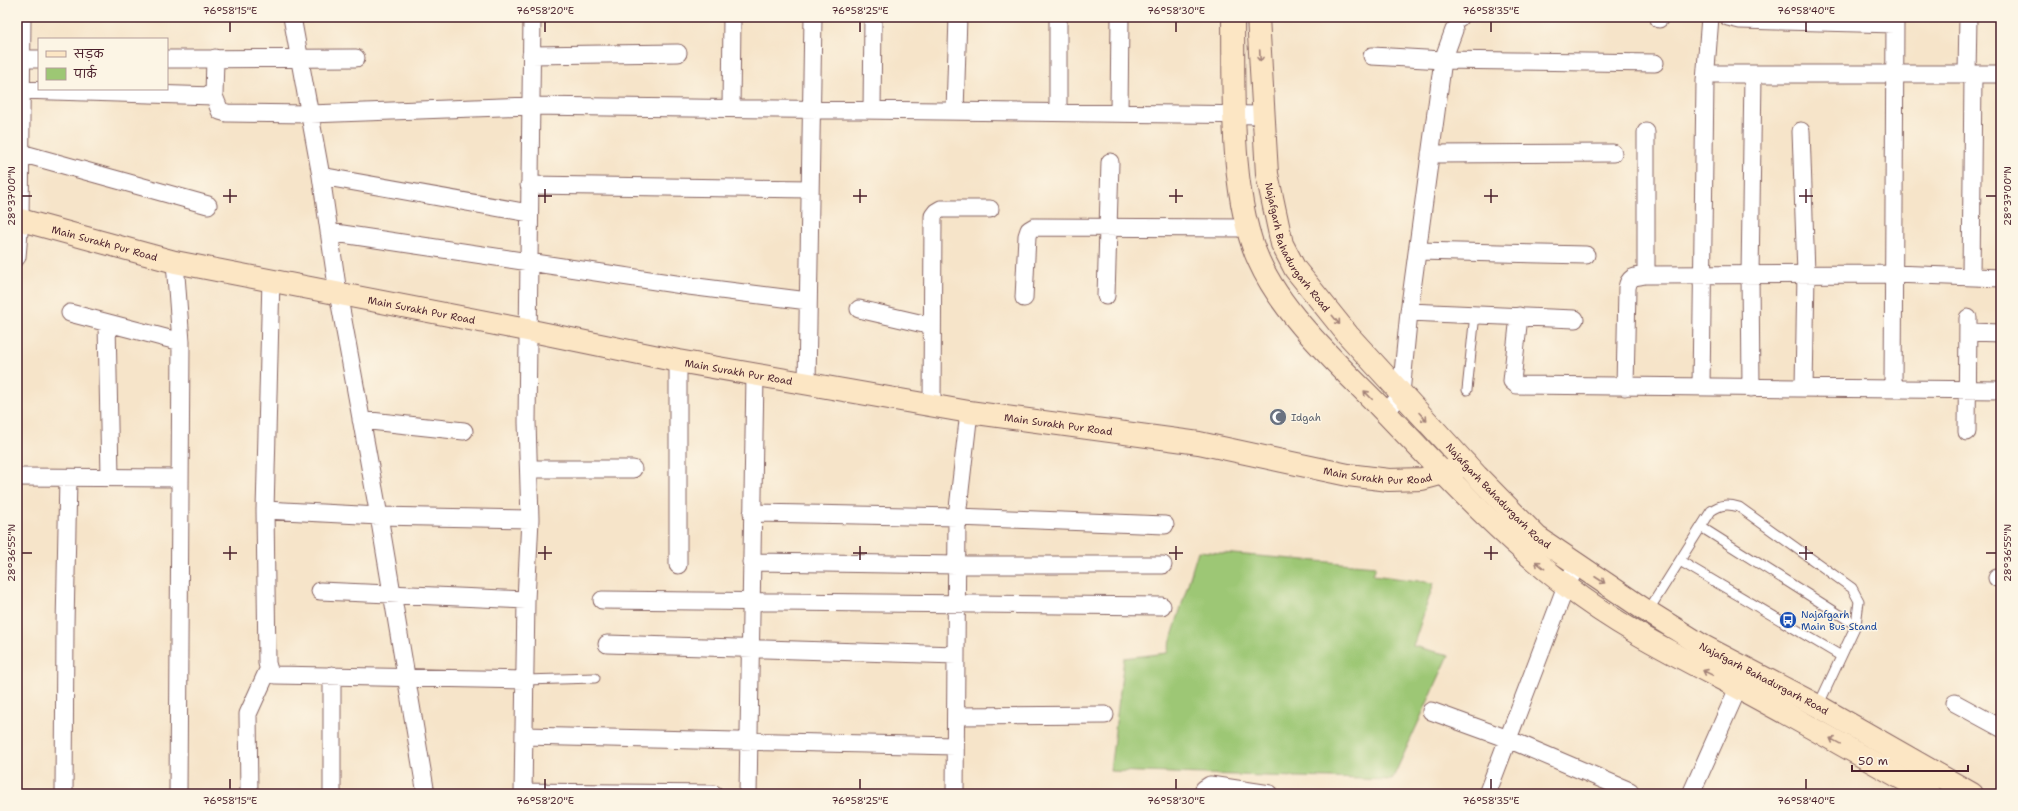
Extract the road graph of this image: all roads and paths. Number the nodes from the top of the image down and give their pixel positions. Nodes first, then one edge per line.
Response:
1 (22, 17) edge
2 (292, 17) edge
3 (532, 17) edge
4 (732, 17) edge
5 (813, 17) edge
6 (873, 17) edge
7 (958, 17) edge
8 (1058, 17) edge
9 (1120, 17) edge
10 (1233, 17) edge
11 (1258, 17) edge
12 (1710, 17) edge
13 (1728, 17) edge
14 (1968, 17) edge
15 (1895, 21) edge
16 (1457, 22) edge
17 (678, 53) dead end
18 (531, 55) junction
19 (1372, 56) dead end
20 (168, 58) edge
21 (215, 58) junction
22 (300, 58) junction
23 (356, 58) dead end
24 (21, 59) junction
25 (38, 59) edge
26 (1442, 60) junction
27 (1654, 63) dead end
28 (1707, 74) junction
29 (1970, 74) junction
30 (2001, 74) edge
31 (1753, 75) junction
32 (1895, 75) junction
33 (21, 90) junction
34 (214, 96) junction
35 (530, 106) junction
36 (731, 108) junction
37 (812, 109) junction
38 (872, 110) junction
39 (954, 111) junction
40 (1058, 112) junction
41 (1119, 113) junction
42 (310, 114) junction
43 (1235, 115) junction
44 (1262, 115) junction
45 (1801, 131) dead end
46 (1646, 132) dead end
47 (19, 152) edge
48 (1612, 153) dead end
49 (1430, 154) junction
50 (1110, 162) dead end
51 (322, 176) junction
52 (529, 184) junction
53 (810, 189) junction
54 (208, 205) dead end
55 (990, 209) dead end
56 (529, 213) junction
57 (19, 219) edge
58 (1108, 227) junction
59 (1247, 228) junction
60 (329, 232) junction
61 (1418, 251) junction
62 (1586, 255) dead end
63 (17, 257) edge
64 (175, 262) junction
65 (528, 262) junction
66 (1806, 273) junction
67 (1894, 274) junction
68 (1646, 275) junction
69 (1750, 275) junction
70 (1703, 276) junction
71 (1971, 277) junction
72 (2001, 278) edge
73 (271, 280) junction
74 (338, 293) junction
75 (1106, 296) dead end
76 (1024, 298) dead end
77 (808, 301) junction
78 (859, 309) dead end
79 (1409, 312) junction
80 (70, 313) dead end
81 (1475, 314) junction
82 (1519, 316) junction
83 (1575, 319) dead end
84 (106, 323) junction
85 (932, 326) junction
86 (527, 330) junction
87 (2001, 333) edge
88 (180, 342) junction
89 (678, 361) junction
90 (755, 375) junction
91 (807, 383) junction
92 (1625, 387) junction
93 (1701, 388) junction
94 (1751, 388) junction
95 (1804, 388) junction
96 (1893, 389) junction
97 (1467, 390) dead end
98 (1967, 390) junction
99 (2001, 390) edge
100 (1401, 393) junction
101 (932, 405) junction
102 (969, 412) junction
103 (1386, 413) junction
104 (361, 420) junction
105 (464, 431) dead end
106 (1967, 432) dead end
107 (1466, 464) junction
108 (529, 469) junction
109 (633, 469) dead end
110 (1444, 473) junction
111 (17, 477) edge
112 (110, 477) junction
113 (68, 478) junction
114 (179, 478) junction
115 (265, 510) junction
116 (752, 512) junction
117 (379, 516) junction
118 (958, 517) junction
119 (530, 519) junction
120 (1165, 525) dead end
121 (1701, 527) junction
122 (1680, 561) junction
123 (751, 562) junction
124 (678, 565) dead end
125 (957, 565) junction
126 (1163, 565) dead end
127 (1577, 565) junction
128 (1566, 586) junction
129 (320, 591) dead end
130 (393, 595) junction
131 (526, 600) junction
132 (602, 600) dead end
133 (751, 602) junction
134 (957, 604) junction
135 (1162, 606) dead end
136 (1648, 611) junction
137 (1856, 625) junction
138 (607, 644) dead end
139 (750, 649) junction
140 (956, 655) junction
141 (1841, 656) junction
142 (268, 670) junction
143 (332, 675) junction
144 (407, 677) junction
145 (595, 678) dead end
146 (1742, 678) junction
147 (525, 680) junction
148 (1955, 703) dead end
149 (1818, 706) junction
150 (1431, 711) dead end
151 (1105, 715) dead end
152 (956, 716) junction
153 (2001, 728) edge
154 (524, 736) junction
155 (1508, 739) junction
156 (748, 741) junction
157 (955, 746) junction
158 (1630, 791) dead end
159 (524, 793) edge
160 (64, 794) edge
161 (178, 794) edge
162 (249, 794) edge
163 (332, 794) edge
164 (426, 794) edge
165 (714, 794) edge
166 (748, 794) edge
167 (955, 794) edge
168 (1202, 794) edge
169 (1270, 794) edge
170 (1487, 794) edge
171 (1691, 794) edge
172 (1930, 794) edge
173 (1972, 794) edge

1 - 24 street
2 - 22 street
3 - 18 street
4 - 36 street
5 - 37 street
6 - 38 street
7 - 39 street
8 - 40 street
9 - 41 street
10 - 43 main road, Najafgarh Bahadurgarh Road
11 -> 44 main road, Najafgarh Bahadurgarh Road
12 - 28 street
13 - 15 street
14 - 29 street
15 - 32 street
16 - 26 street
17 - 18 street
18 - 35 street
19 - 26 street
20 - 21 street
21 - 22 street
21 - 34 street
22 - 23 street
22 - 42 street
24 - 25 street
24 - 33 street
26 - 27 street
26 - 49 street
28 - 31 street
28 - 70 street
29 - 30 street
29 - 32 street
29 - 71 street
31 - 32 street
31 - 69 street
32 - 67 street
33 - 34 street
33 - 47 street
34 - 42 street
35 - 36 street
35 - 42 street
35 - 52 street
36 - 37 street
37 - 38 street
37 - 53 street
38 - 39 street
39 - 40 street
40 - 41 street
41 - 43 street
42 - 51 street
43 - 44 street
43 - 59 main road, Najafgarh Bahadurgarh Road
44 -> 100 main road, Najafgarh Bahadurgarh Road
45 - 66 street
46 - 68 street
47 - 54 street
47 - 57 street
48 - 49 street
49 - 61 street
50 - 58 street
51 - 56 street
51 - 60 street
52 - 53 street
52 - 56 street
53 - 77 street
55 - 85 street
56 - 65 street
57 - 63 street
57 - 64 main road, Main Surakh Pur Road
58 - 59 street
58 - 75 street
58 - 76 street
103 -> 59 main road, Najafgarh Bahadurgarh Road
60 - 65 street
60 - 74 street
61 - 62 street
61 - 79 street
64 - 73 main road, Main Surakh Pur Road
64 - 88 street
65 - 77 street
65 - 86 street
66 - 67 street
66 - 69 street
66 - 95 street
67 - 71 street
67 - 96 street
68 - 70 street
68 - 92 street
69 - 70 street
69 - 94 street
70 - 93 street
71 - 72 street
73 - 74 main road, Main Surakh Pur Road
73 - 115 street
74 - 86 main road, Main Surakh Pur Road
74 - 104 street
77 - 91 street
78 - 85 street
79 - 81 street
79 - 100 street
80 - 84 street
81 - 82 street
81 - 97 lane
82 - 83 street
82 - 92 street
84 - 88 street
84 - 112 street
85 - 101 street
86 - 89 main road, Main Surakh Pur Road
86 - 108 street
87 - 98 street
88 - 114 street
89 - 90 main road, Main Surakh Pur Road
89 - 124 street
90 - 91 main road, Main Surakh Pur Road
90 - 116 street
91 - 101 main road, Main Surakh Pur Road
92 - 93 street
93 - 94 street
94 - 95 street
95 - 96 street
96 - 98 street
98 - 99 street
98 - 106 street
100 - 103 street
100 -> 107 main road, Najafgarh Bahadurgarh Road
101 - 102 main road, Main Surakh Pur Road
102 - 110 main road, Main Surakh Pur Road
102 - 118 street
103 - 110 main road, Najafgarh Bahadurgarh Road
104 - 105 street
104 - 117 street
107 - 110 main road, Main Surakh Pur Road
107 - 127 main road, Najafgarh Bahadurgarh Road
108 - 109 street
108 - 119 street
128 -> 110 main road, Najafgarh Bahadurgarh Road
111 - 113 street
112 - 113 street
112 - 114 street
113 - 160 street
114 - 161 street
115 - 117 street
115 - 142 street
116 - 118 street
116 - 123 street
117 - 119 street
117 - 130 street
118 - 120 street
118 - 125 street
119 - 131 street
121 - 122 lane
121 - 137 lane
121 - 137 lane
122 - 136 lane
122 - 141 lane
123 - 125 street
123 - 133 street
125 - 126 street
125 - 134 street
127 - 128 street
127 -> 136 main road, Najafgarh Bahadurgarh Road
146 -> 128 main road, Najafgarh Bahadurgarh Road
128 - 155 street
129 - 130 street
130 - 131 street
130 - 144 street
131 - 147 street
132 - 133 street
133 - 134 street
133 - 139 street
134 - 135 street
134 - 140 street
136 - 146 main road, Najafgarh Bahadurgarh Road
137 - 141 lane
138 - 139 street
139 - 140 street
139 - 156 street
140 - 152 street
141 - 149 lane
142 - 143 street
142 - 162 street
143 - 144 street
143 - 163 street
144 - 147 street
144 - 164 street
145 - 147 lane
146 - 149 main road, Najafgarh Bahadurgarh Road
146 - 171 street
172 -> 146 main road, Najafgarh Bahadurgarh Road
147 - 154 street
148 - 153 street
149 - 173 main road, Najafgarh Bahadurgarh Road
150 - 155 street
151 - 152 street
152 - 157 street
154 - 156 street
154 - 159 street
155 - 158 street
155 - 170 street
156 - 157 street
156 - 166 street
157 - 167 street
159 - 165 street
168 - 169 street

